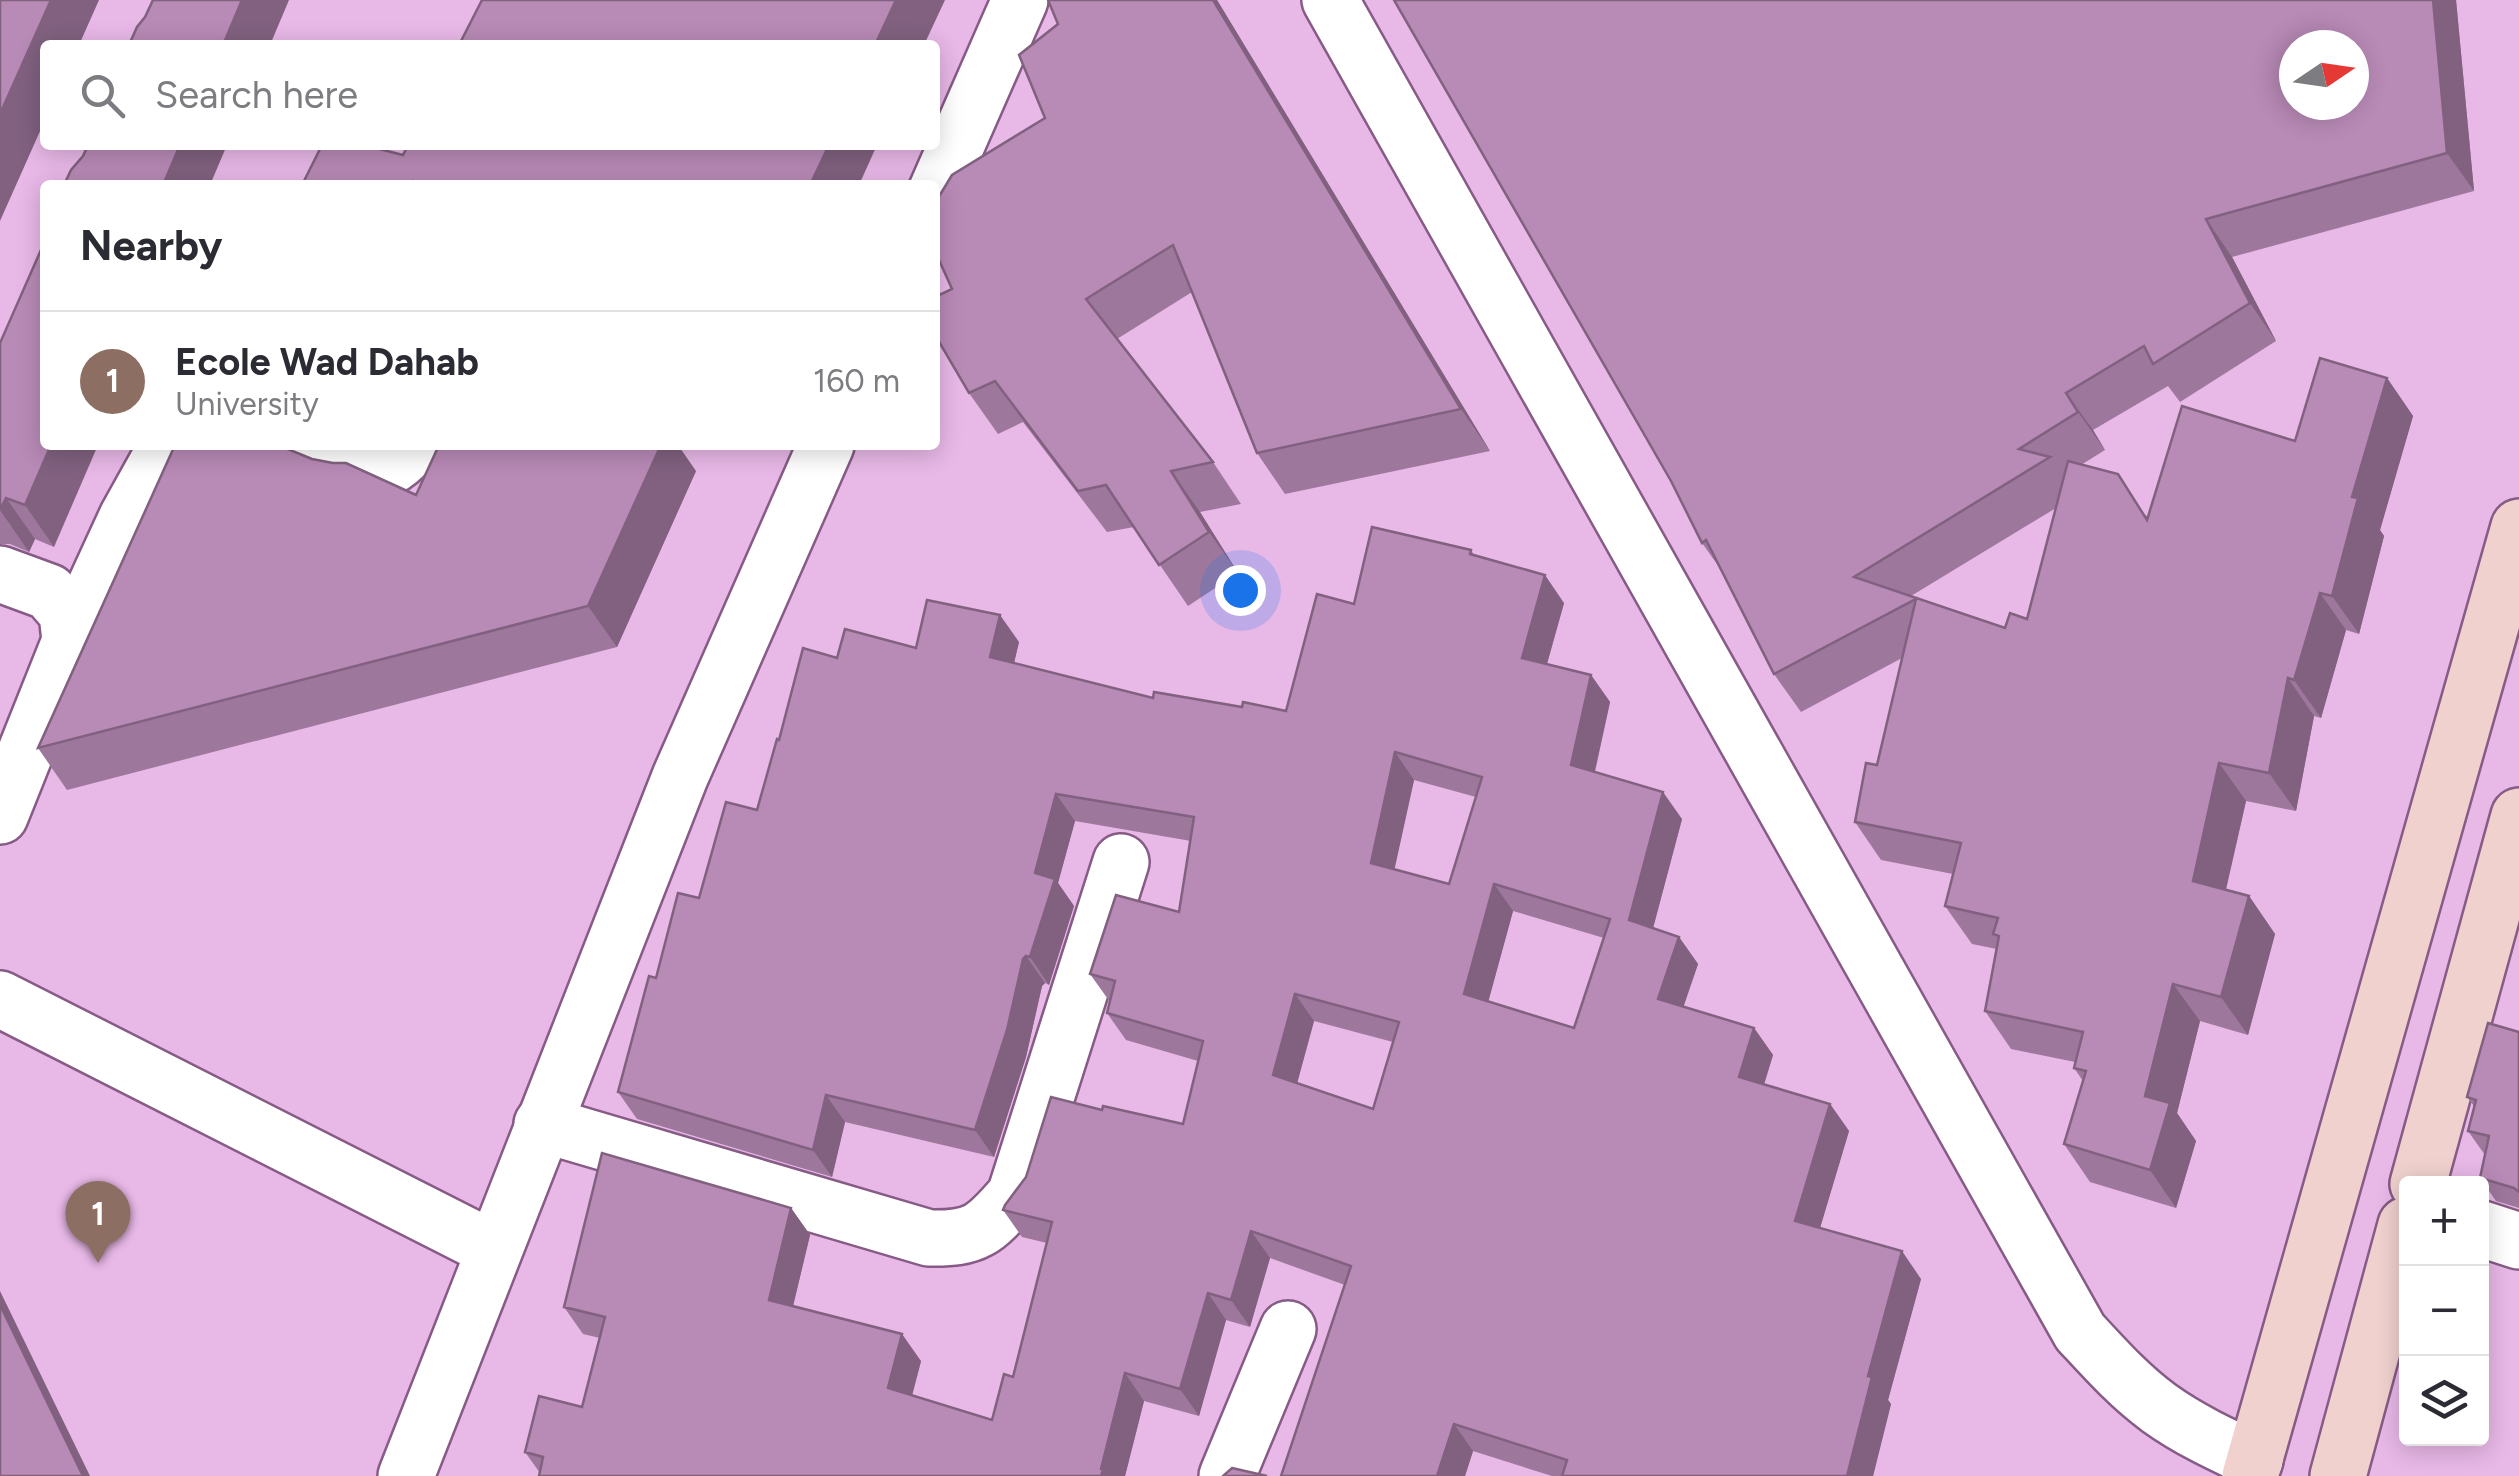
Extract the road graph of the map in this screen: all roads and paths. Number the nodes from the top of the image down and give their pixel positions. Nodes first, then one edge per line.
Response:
1 (1020, 0) edge
2 (1330, 0) edge
3 (940, 183) edge
4 (163, 450) edge
5 (301, 450) edge
6 (410, 450) edge
7 (809, 450) edge
8 (2519, 527) edge
9 (0, 574) edge
10 (70, 641) junction
11 (0, 816) edge
12 (2519, 816) edge
13 (1121, 862) dead end
14 (0, 999) edge
15 (542, 1124) junction
16 (2342, 1149) junction
17 (2415, 1176) edge
18 (2421, 1176) edge
19 (2489, 1231) edge
20 (2519, 1241) edge
21 (493, 1248) junction
22 (2399, 1250) edge
23 (2310, 1264) junction
24 (2390, 1283) junction
25 (1288, 1329) dead end
26 (2252, 1468) edge
27 (406, 1476) edge
28 (1227, 1476) edge
29 (2338, 1476) edge

1 - 3 street
2 - 26 street
4 - 10 street
5 - 6 street
7 - 15 street
8 - 16 main road
9 - 10 street
10 - 11 street
12 - 18 main road
13 - 15 street
14 - 21 street
15 - 21 street
16 - 17 main road
16 - 23 main road
19 - 20 street
21 - 27 street
22 - 24 main road
23 - 24 main road
23 - 26 main road
24 - 29 main road
25 - 28 street

